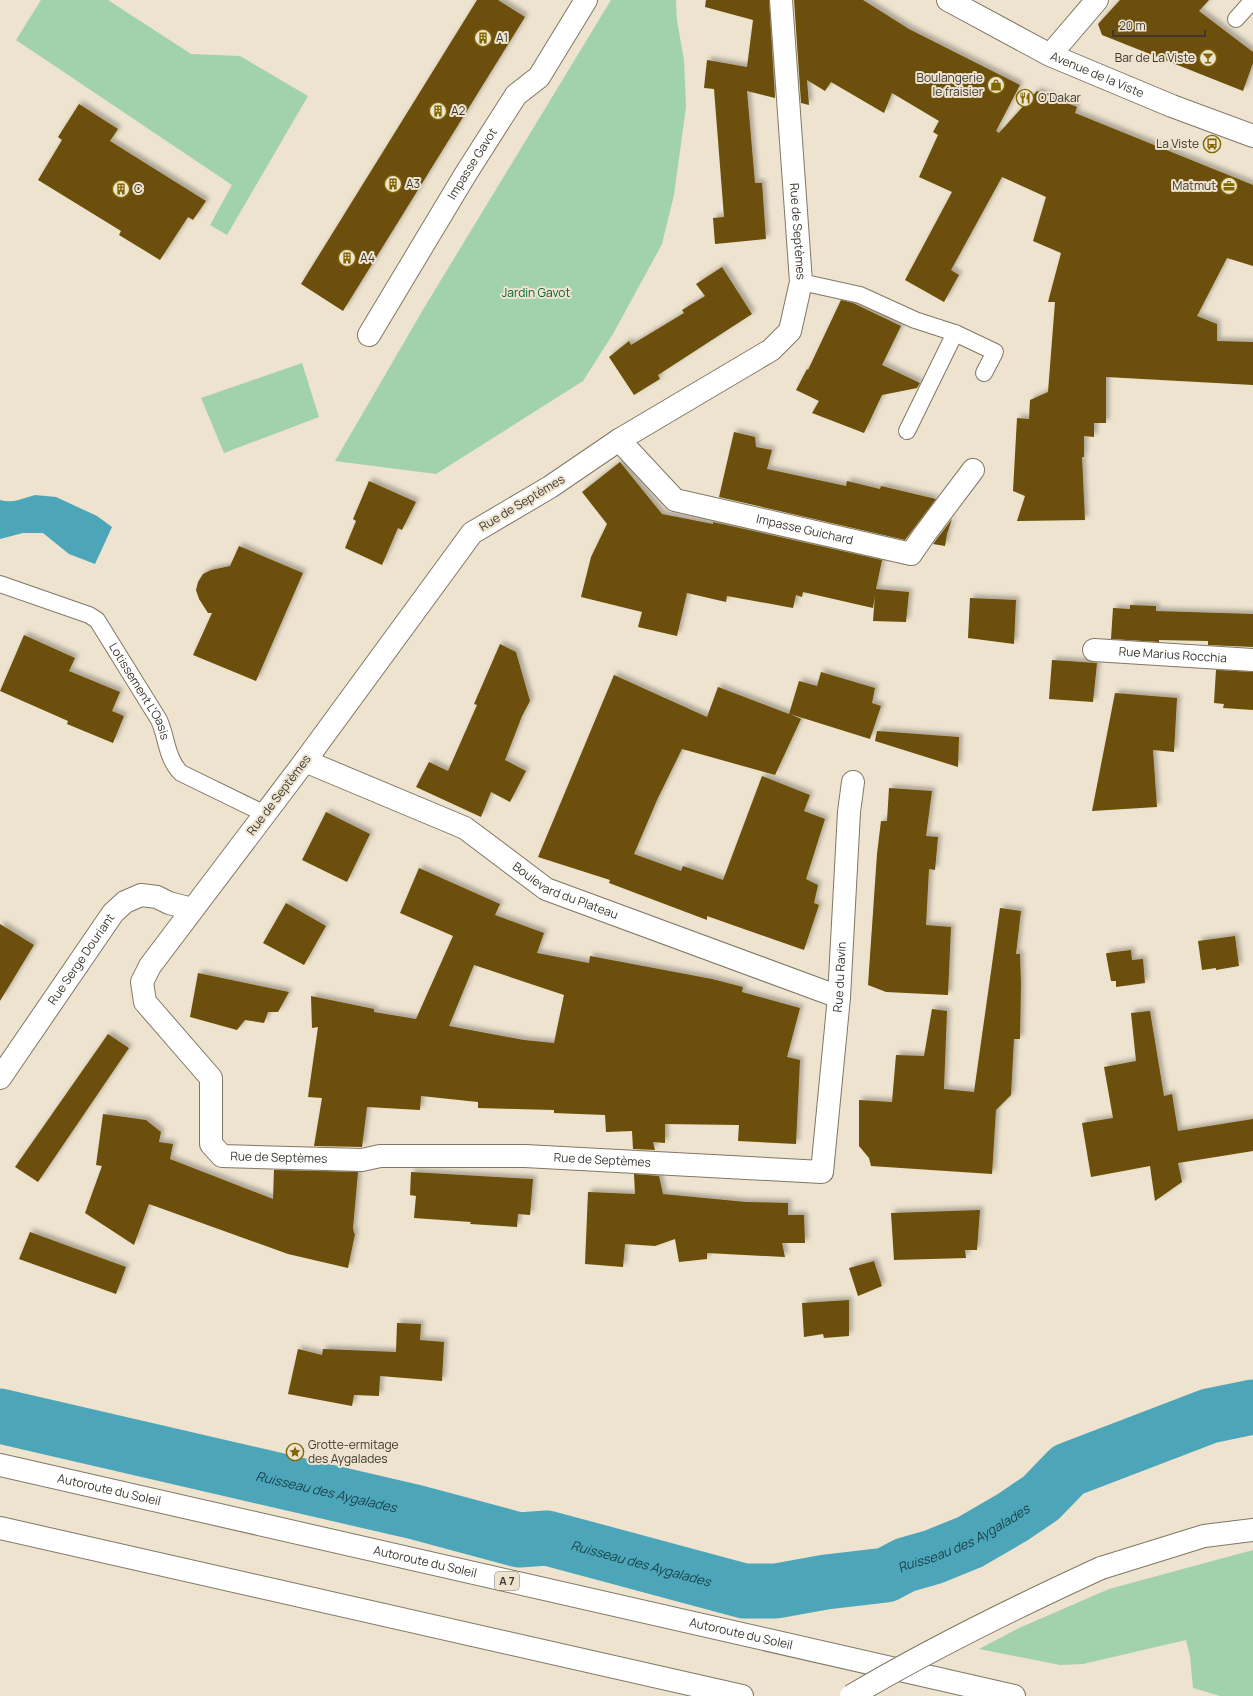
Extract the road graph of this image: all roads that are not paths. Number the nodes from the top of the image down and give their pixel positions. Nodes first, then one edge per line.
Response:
1 (586, 0) edge
2 (781, 0) edge
3 (948, 0) edge
4 (1098, 0) edge
5 (1252, 0) edge
6 (1236, 19) dead end
7 (1050, 55) junction
8 (1253, 136) edge
9 (801, 282) junction
10 (955, 333) junction
11 (369, 335) dead end
12 (984, 373) dead end
13 (907, 431) dead end
14 (619, 440) junction
15 (973, 470) dead end
16 (0, 584) edge
17 (1094, 650) dead end
18 (1253, 660) edge
19 (305, 761) junction
20 (853, 782) dead end
21 (265, 814) junction
22 (192, 909) junction
23 (838, 997) junction
24 (0, 1078) edge
25 (822, 1172) joint
26 (0, 1465) edge
27 (0, 1528) edge
28 (1253, 1530) edge
29 (742, 1696) edge
30 (851, 1696) edge
31 (1014, 1696) edge

1 - 11 main road, Impasse Gavot
2 - 9 main road, Rue de Septèmes
3 - 7 main road, Avenue de la Viste
4 - 7 main road
5 - 6 lane
7 - 8 main road, Avenue de la Viste
9 - 10 lane
9 - 14 main road, Rue de Septèmes
10 - 12 lane
10 - 13 lane
14 - 15 main road, Impasse Guichard
14 - 19 main road, Rue de Septèmes
16 - 21 lane, Lotissement L'Oasis
17 - 18 main road, Rue Marius Rocchia
19 - 21 main road, Rue de Septèmes
19 - 23 main road, Boulevard du Plateau
20 - 23 main road, Rue du Ravin
21 - 22 main road, Rue de Septèmes
22 - 24 main road, Rue Serge Douriant
22 - 25 main road, Rue de Septèmes
23 - 25 main road, Rue du Ravin
26 - 31 main road, Autoroute du Soleil / A 7
27 - 29 main road
28 - 30 main road, bridge

